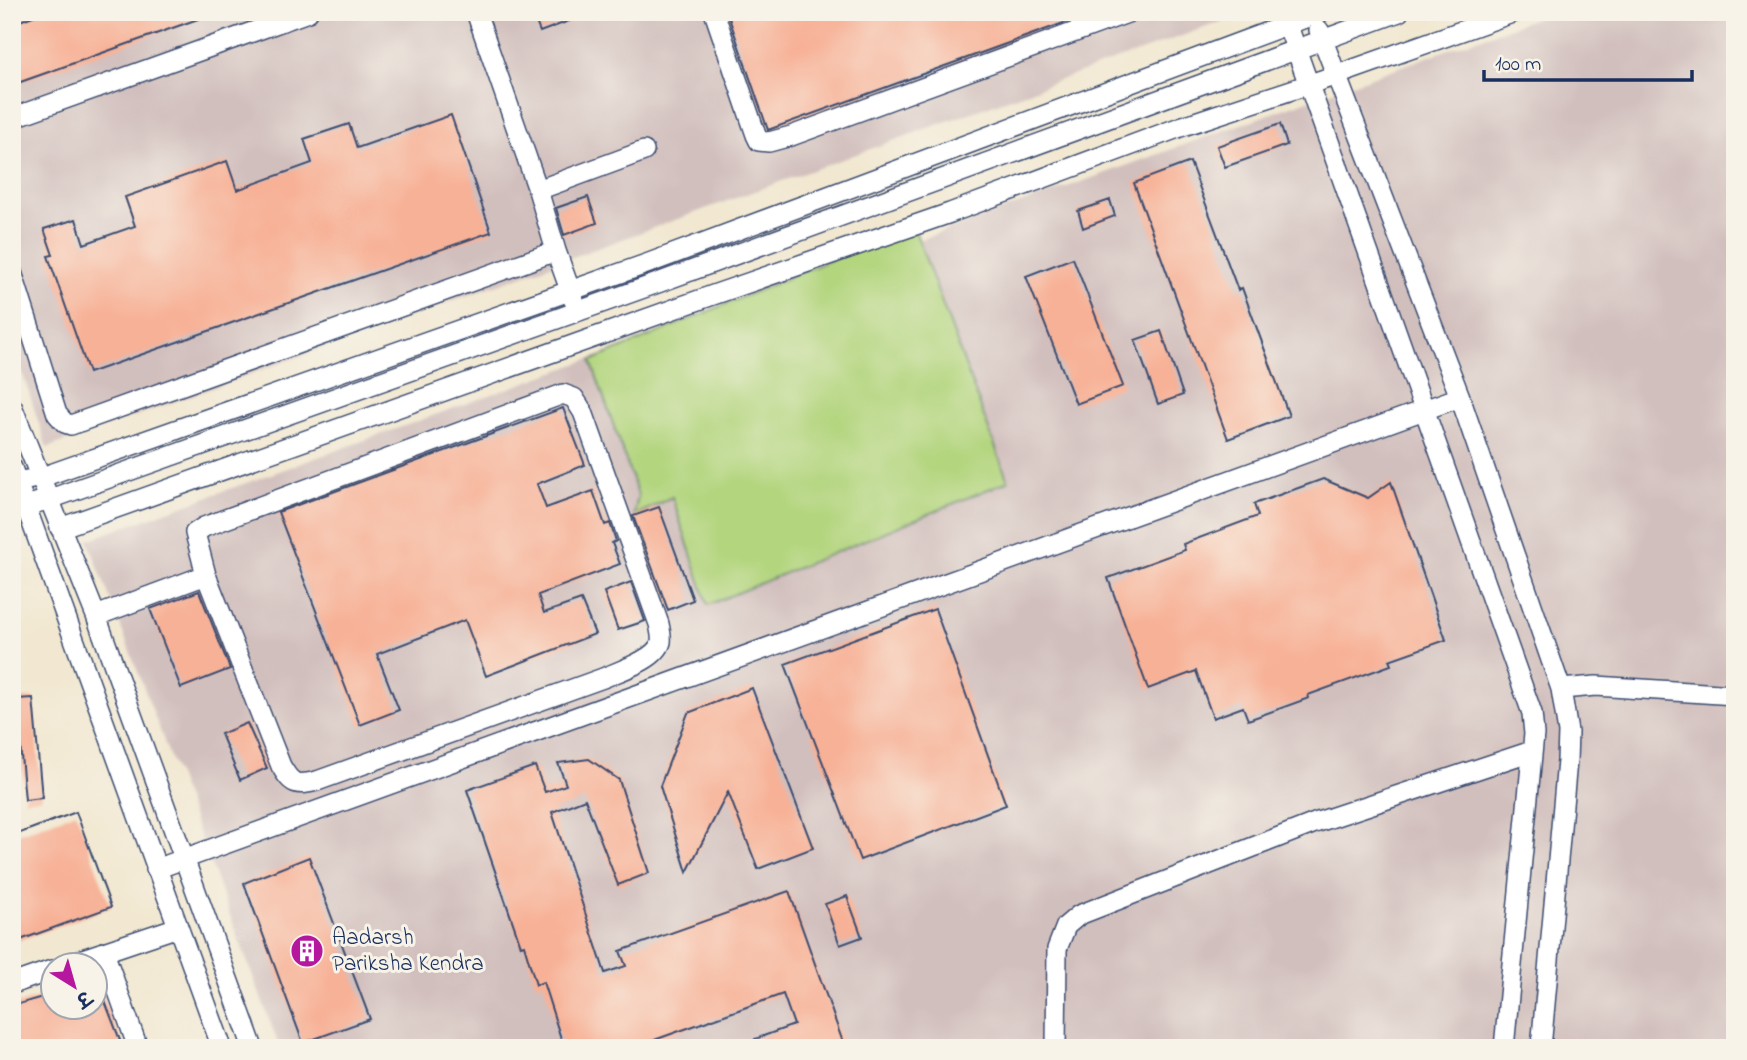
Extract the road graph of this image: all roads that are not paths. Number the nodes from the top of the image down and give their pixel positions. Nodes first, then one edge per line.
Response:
1 (308, 12) edge
2 (476, 12) edge
3 (714, 12) edge
4 (1130, 12) edge
5 (1399, 12) edge
6 (1515, 12) edge
7 (1316, 13) edge
8 (1286, 19) edge
9 (1323, 39) junction
10 (1296, 48) junction
11 (1337, 75) junction
12 (1308, 84) junction
13 (12, 118) edge
14 (644, 151) dead end
15 (538, 190) junction
16 (556, 251) junction
17 (12, 272) edge
18 (569, 289) junction
19 (579, 311) junction
20 (1460, 397) junction
21 (12, 406) edge
22 (1425, 410) junction
23 (14, 477) edge
24 (42, 477) junction
25 (50, 499) junction
26 (18, 508) edge
27 (60, 528) junction
28 (206, 575) junction
29 (96, 616) junction
30 (1561, 689) junction
31 (1735, 695) edge
32 (1532, 751) junction
33 (184, 859) junction
34 (156, 869) junction
35 (178, 928) junction
36 (107, 951) edge
37 (108, 963) edge
38 (38, 975) edge
39 (12, 984) edge
40 (138, 1048) edge
41 (222, 1048) edge
42 (253, 1048) edge
43 (1056, 1048) edge
44 (1504, 1048) edge
45 (1541, 1048) edge

1 - 13 street
2 - 15 street
3 - 4 street
5 - 9 street
6 - 11 street
7 - 8 street
7 - 9 street
8 - 10 street
8 - 18 street
9 - 10 street
9 - 11 street
10 - 12 street
10 - 19 street
11 - 12 street
11 - 20 street
12 - 22 street
12 - 27 street
14 - 15 street
15 - 16 street
16 - 17 street
16 - 18 street
18 - 19 street
18 - 24 street
19 - 25 street
20 - 22 street
20 - 30 street
21 - 24 street
22 - 32 street
22 - 33 street
23 - 24 street
23 - 26 street
24 - 25 street
25 - 26 street
25 - 27 street
26 - 34 street
27 - 29 street
28 - 28 street
28 - 29 street
29 - 33 street
30 - 31 street
30 - 45 street
32 - 43 street
32 - 44 street
33 - 34 street
33 - 42 street
34 - 35 street
35 - 36 street
35 - 41 street
37 - 40 street
38 - 39 street

